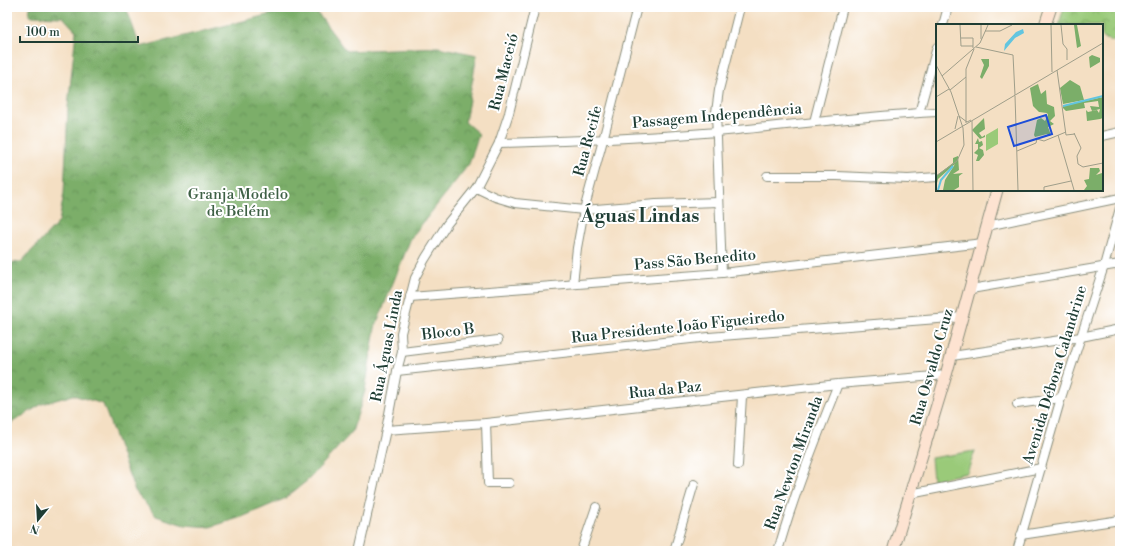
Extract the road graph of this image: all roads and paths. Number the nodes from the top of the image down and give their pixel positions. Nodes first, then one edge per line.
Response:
1 (535, 7) edge
2 (637, 7) edge
3 (740, 7) edge
4 (843, 7) edge
5 (948, 7) edge
6 (1051, 7) edge
7 (943, 24) edge
8 (1045, 24) edge
9 (936, 52) edge
10 (936, 112) edge
11 (919, 113) junction
12 (814, 122) junction
13 (716, 132) junction
14 (1120, 132) edge
15 (1103, 136) edge
16 (603, 140) junction
17 (499, 143) junction
18 (767, 176) dead end
19 (936, 178) edge
20 (476, 188) junction
21 (997, 191) edge
22 (1120, 198) edge
23 (719, 202) junction
24 (1120, 208) edge
25 (584, 210) junction
26 (988, 226) junction
27 (982, 243) junction
28 (1120, 264) edge
29 (1104, 266) junction
30 (722, 273) junction
31 (573, 284) junction
32 (971, 289) junction
33 (410, 297) junction
34 (963, 317) junction
35 (1120, 329) edge
36 (1081, 337) junction
37 (498, 340) dead end
38 (402, 352) junction
39 (952, 356) junction
40 (397, 371) junction
41 (946, 375) junction
42 (838, 384) junction
43 (742, 396) junction
44 (1062, 398) junction
45 (1017, 404) dead end
46 (486, 423) junction
47 (386, 430) junction
48 (738, 465) dead end
49 (1041, 468) junction
50 (509, 483) dead end
51 (694, 484) dead end
52 (910, 494) junction
53 (596, 508) dead end
54 (1120, 520) edge
55 (1021, 535) junction
56 (359, 551) edge
57 (582, 551) edge
58 (674, 551) edge
59 (778, 551) edge
60 (893, 551) edge
61 (1016, 551) edge

1 - 17 street, Rua Maceió
2 - 16 street, Rua Recife
3 - 13 street
4 - 12 street
5 - 7 street
6 - 8 street
9 - 11 street
10 - 11 street, Passagem Independência
11 - 12 street, Passagem Independência
12 - 13 street, Passagem Independência
13 - 16 street, Passagem Independência
13 - 23 street
14 - 15 street
16 - 17 street, Passagem Independência
16 - 25 street, Rua Recife
17 - 20 street, Rua Águas Linda
18 - 19 street
20 - 25 street
20 - 33 street, Rua Águas Linda
21 - 26 street, Rua Osvaldo Cruz
22 - 26 street
23 - 25 street
23 - 30 street
24 - 29 street, Avenida Débora Calandrine
25 - 31 street, Rua Recife
26 - 27 street, Rua Osvaldo Cruz
27 - 30 street, Pass São Benedito
27 - 32 street, Rua Osvaldo Cruz
28 - 29 street
29 - 32 street
29 - 36 street, Avenida Débora Calandrine
30 - 31 street, Pass São Benedito
31 - 33 street, Pass São Benedito
32 - 34 street, Rua Osvaldo Cruz
33 - 38 street, Rua Águas Linda
34 - 39 street, Rua Osvaldo Cruz
34 - 40 street, Rua Presidente João Figueiredo
35 - 36 street
36 - 39 street
36 - 44 street, Avenida Débora Calandrine
37 - 38 street, Bloco B
38 - 40 street, Rua Águas Linda
39 - 41 street, Rua Osvaldo Cruz
40 - 47 street, Rua Águas Linda
41 - 42 street, Rua da Paz
41 - 52 street, Rua Osvaldo Cruz
42 - 43 street, Rua da Paz
42 - 59 street, Rua Newton Miranda
43 - 46 street, Rua da Paz
43 - 48 street
44 - 45 street
44 - 49 street, Avenida Débora Calandrine
46 - 47 street, Rua da Paz
46 - 50 street
47 - 56 street, Rua Águas Linda
49 - 52 street
49 - 55 street, Avenida Débora Calandrine
51 - 58 street
52 - 60 street, Rua Osvaldo Cruz
53 - 57 street
54 - 55 street
55 - 61 street, Avenida Débora Calandrine

